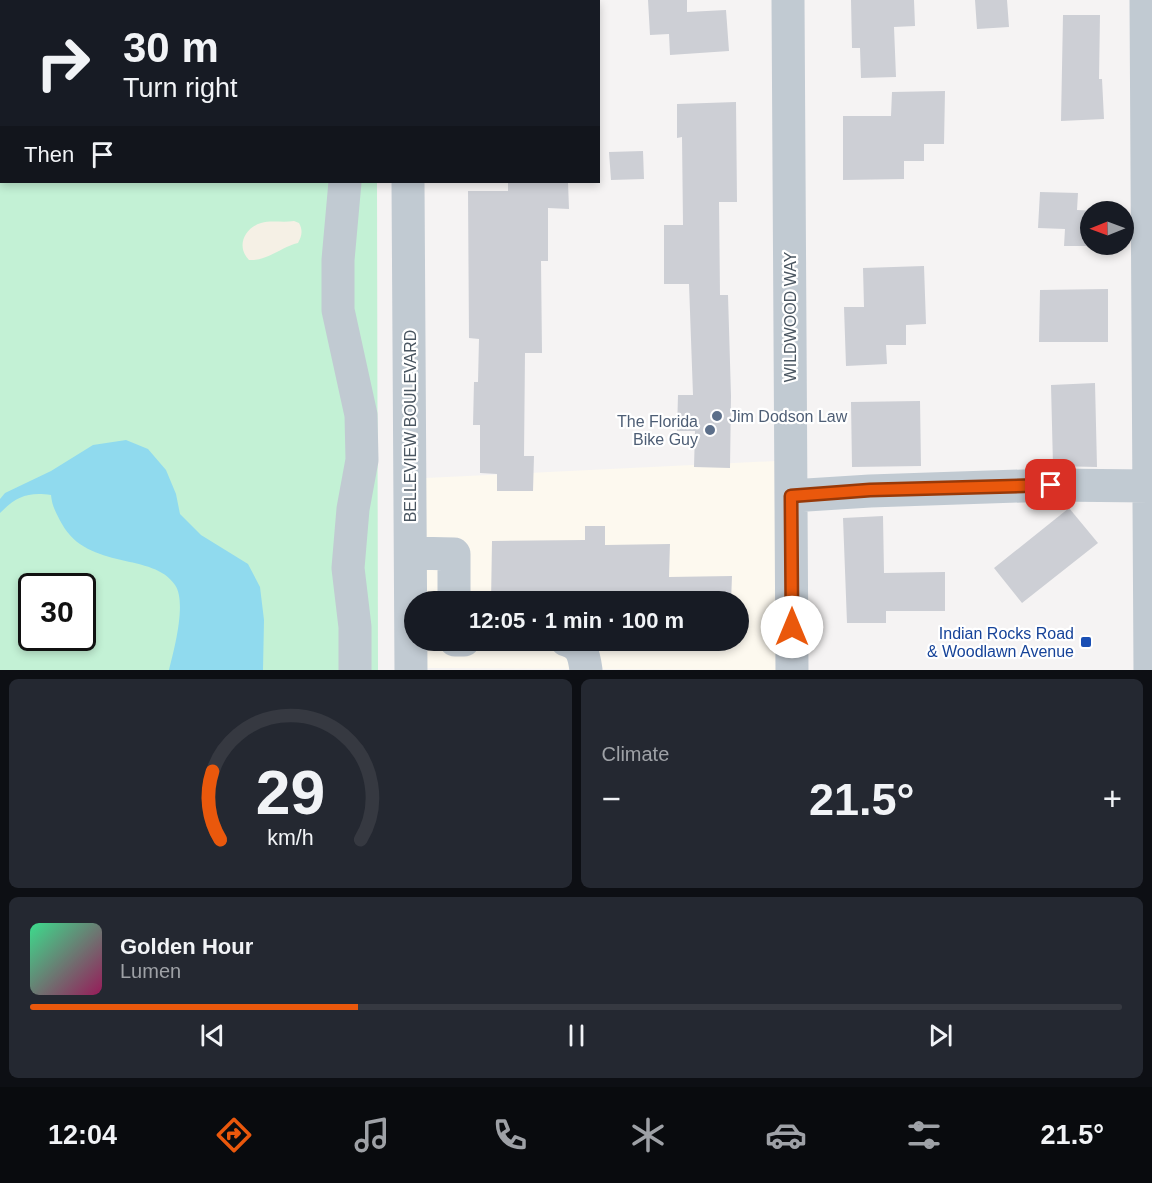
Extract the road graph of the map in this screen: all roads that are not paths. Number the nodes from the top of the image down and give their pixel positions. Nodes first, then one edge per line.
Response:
1 (788, 0) edge
2 (1146, 0) edge
3 (345, 183) edge
4 (408, 183) edge
5 (1149, 486) junction
6 (791, 496) junction
7 (411, 553) junction
8 (454, 591) edge
9 (582, 651) edge
10 (355, 670) edge
11 (411, 670) edge
12 (586, 670) edge
13 (792, 670) edge
14 (1150, 670) edge

1 - 6 street, WILDWOOD WAY
2 - 5 street
3 - 10 street
4 - 7 street, BELLEVIEW BOULEVARD
5 - 6 street
5 - 14 street
6 - 13 street, WILDWOOD WAY
7 - 8 street
7 - 11 street, BELLEVIEW BOULEVARD
9 - 12 street

